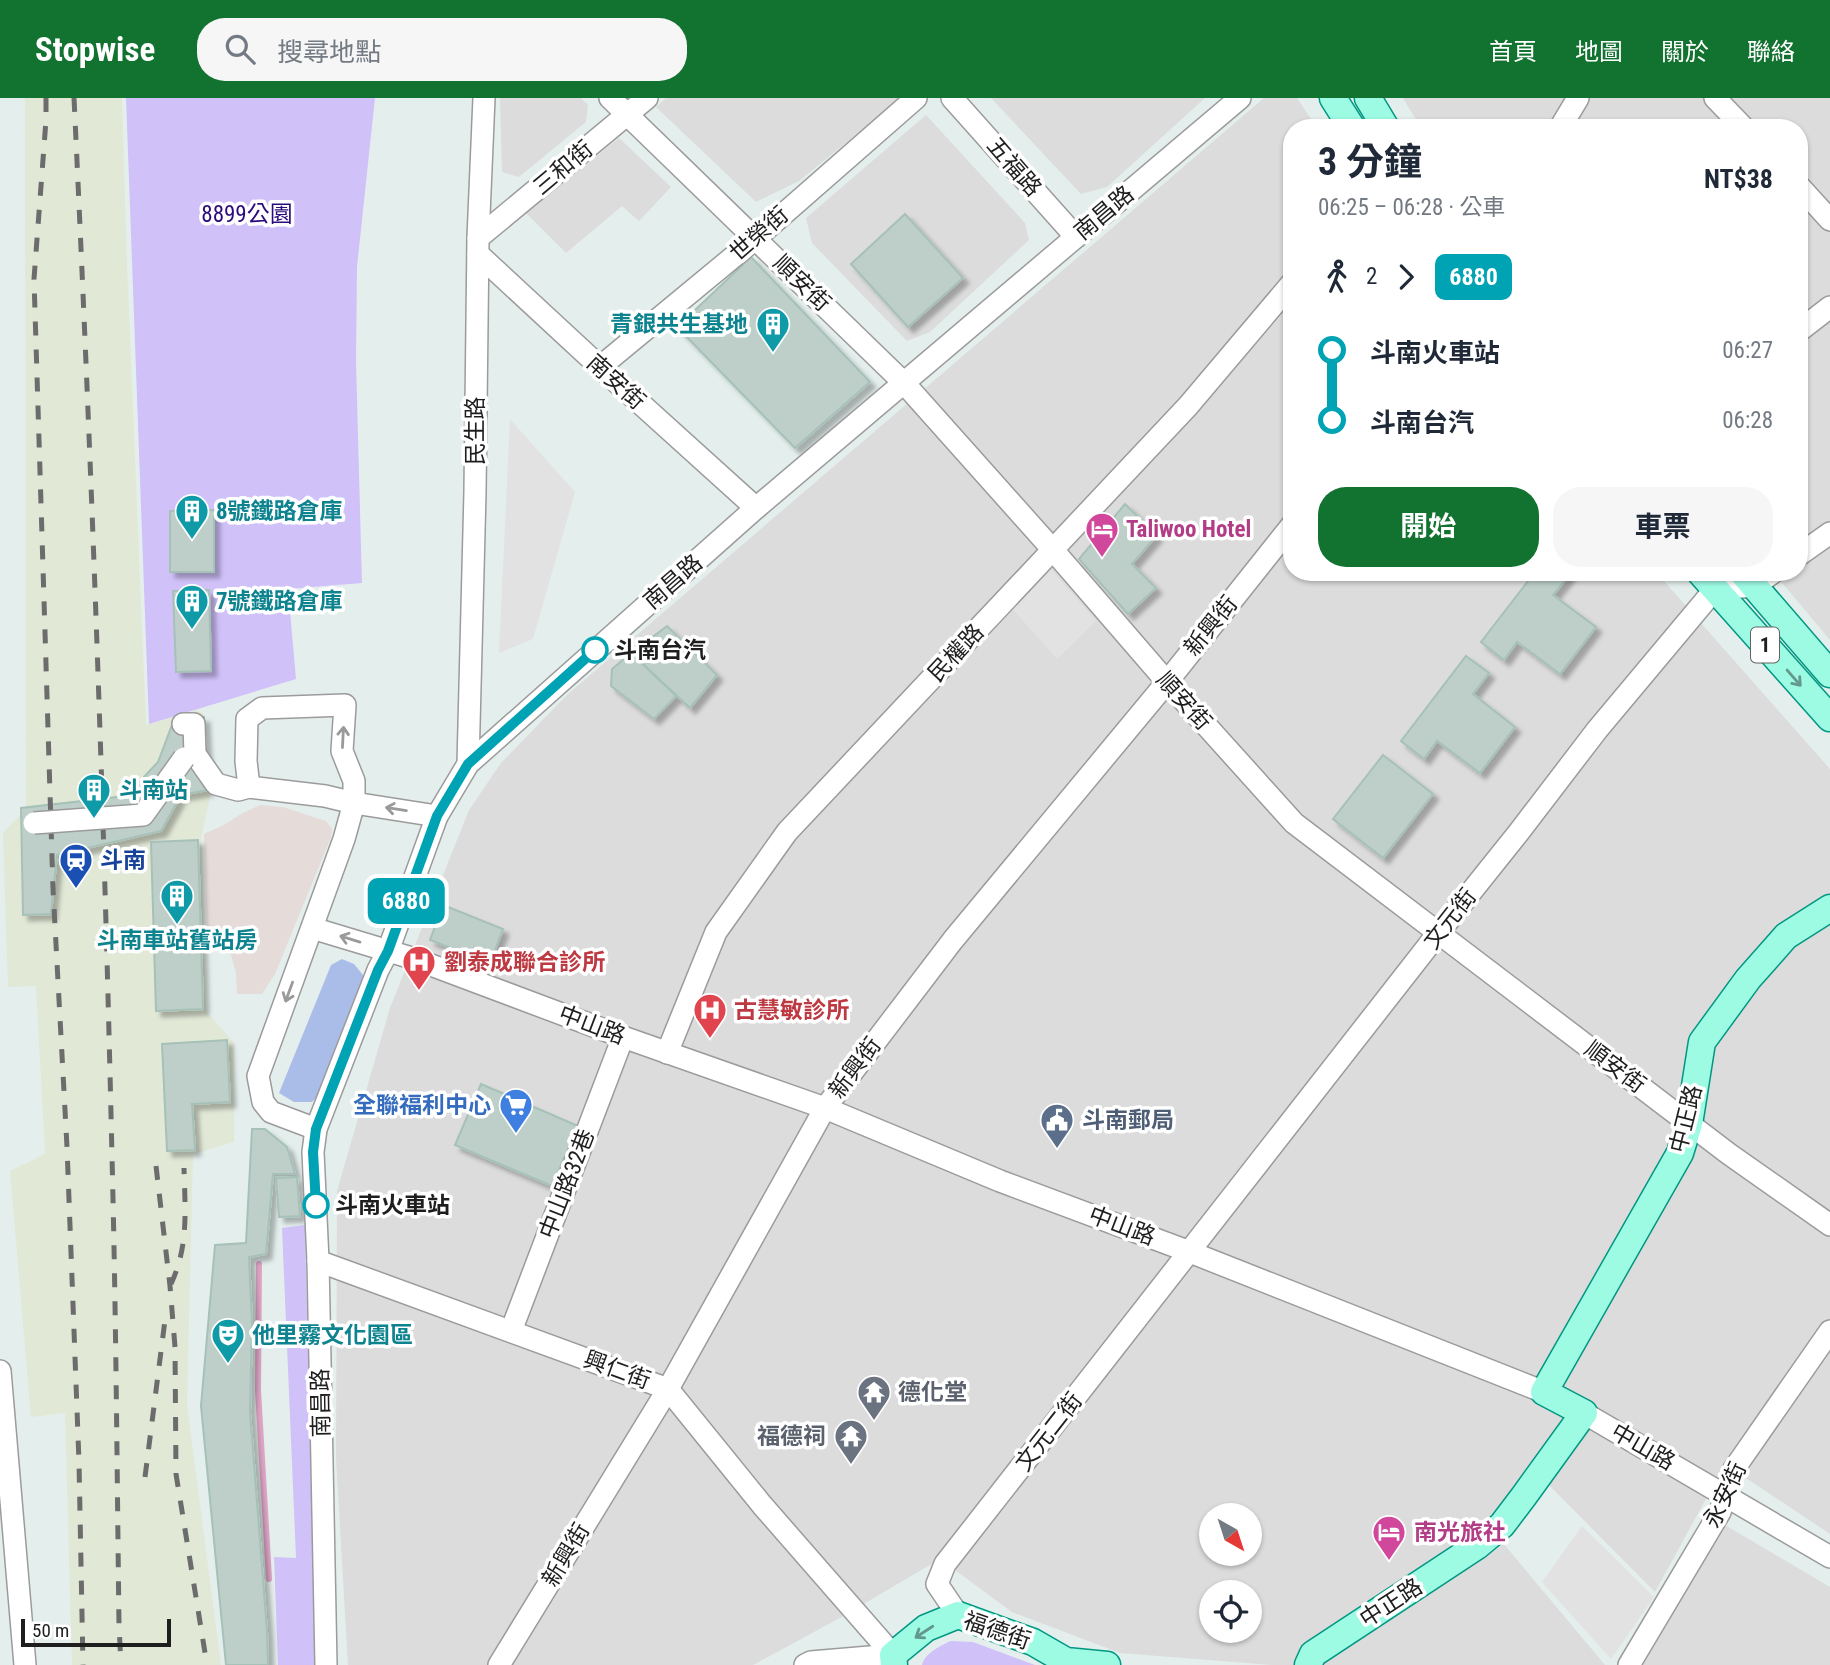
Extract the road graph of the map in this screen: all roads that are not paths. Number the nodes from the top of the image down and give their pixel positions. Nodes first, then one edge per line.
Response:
1 (484, 98) edge
2 (610, 98) edge
3 (647, 98) edge
4 (916, 98) edge
5 (952, 98) edge
6 (1240, 98) edge
7 (1333, 98) edge
8 (1368, 98) edge
9 (1578, 98) edge
10 (1715, 98) edge
11 (628, 115) junction
12 (1346, 119) edge
13 (1381, 119) edge
14 (1565, 119) edge
15 (1735, 119) edge
16 (1808, 196) edge
17 (1830, 220) edge
18 (1076, 237) junction
19 (755, 239) junction
20 (478, 246) junction
21 (1283, 294) edge
22 (1830, 307) edge
23 (1808, 324) edge
24 (600, 367) junction
25 (904, 383) junction
26 (756, 508) junction
27 (1830, 533) edge
28 (1283, 536) edge
29 (1808, 549) edge
30 (1053, 550) junction
31 (1707, 581) edge
32 (1760, 581) edge
33 (1830, 674) edge
34 (1167, 682) junction
35 (1830, 718) edge
36 (183, 724) dead end
37 (184, 758) dead end
38 (468, 764) junction
39 (249, 787) junction
40 (354, 803) junction
41 (437, 816) junction
42 (34, 823) dead end
43 (1830, 908) edge
44 (312, 928) junction
45 (1439, 932) junction
46 (388, 951) junction
47 (623, 1037) junction
48 (667, 1053) junction
49 (824, 1108) junction
50 (1689, 1124) junction
51 (316, 1129) junction
52 (1830, 1225) edge
53 (1190, 1252) junction
54 (318, 1261) junction
55 (511, 1331) junction
56 (1830, 1331) edge
57 (0, 1371) edge
58 (667, 1389) junction
59 (1544, 1392) junction
60 (1584, 1413) junction
61 (1726, 1496) junction
62 (1830, 1557) edge
63 (958, 1615) junction
64 (894, 1660) edge
65 (1067, 1663) edge
66 (25, 1665) edge
67 (326, 1665) edge
68 (499, 1665) edge
69 (805, 1665) edge
70 (1107, 1665) edge
71 (1308, 1665) edge
72 (1629, 1665) edge

1 - 20 street, 民生路
2 - 11 street, 順安街
3 - 11 street, 三和街
4 - 19 street, 世榮街
5 - 18 street, 五福路
6 - 18 street, 南昌路
7 - 12 main road
8 - 13 main road
9 - 14 street
10 - 15 street
11 - 19 street, 順安街
11 - 20 street, 三和街
16 - 17 street
18 - 25 street, 南昌路
19 - 24 street, 世榮街
19 - 25 street, 順安街
20 - 24 street, 南安街
20 - 38 street, 民生路
21 - 30 street, 民權路
22 - 23 street
24 - 26 street, 南安街
25 - 26 street, 南昌路
25 - 30 street, 順安街
26 - 38 street, 南昌路
27 - 29 street
28 - 34 street, 新興街
30 - 34 street, 順安街
30 - 48 street, 民權路
31 -> 35 main road, 1
31 - 45 street, 文元街
32 - 33 main road, 1
34 - 45 street, 順安街
34 - 49 street, 新興街
36 - 39 street
37 - 42 street, bridge
38 - 41 street, 南昌路
39 - 40 street
40 -> 39 street
41 -> 40 street
40 - 44 street
41 - 46 street, 南昌路
43 - 50 main road, 中正路
46 -> 44 street, 中山路
44 -> 51 street
45 - 50 street, 順安街
45 - 53 street, 文元街
46 - 47 street, 中山路
46 - 51 street, 南昌路
47 - 48 street, 中山路
47 - 55 street, 中山路32巷
48 - 49 street, 中山路
49 - 53 street, 中山路
49 - 58 street, 新興街
50 - 52 street, 順安街
50 - 59 main road, 中正路
51 - 54 street, 南昌路
53 - 59 street, 中山路
53 - 63 street, 文元二街
54 - 55 street, 興仁街
54 - 67 street, 南昌路
55 - 58 street, 興仁街
56 - 61 street, 永安街
57 - 66 street
58 - 64 street, 興仁街
58 - 68 street, 新興街
59 - 60 main road, 中山路
60 - 61 street, 中山路
60 - 71 main road, 中正路
61 - 62 street, 中山路
61 - 72 street, 永安街
63 -> 64 main road, 福德街
63 - 65 main road, 福德街
64 - 69 street
65 - 70 main road, 福德街

